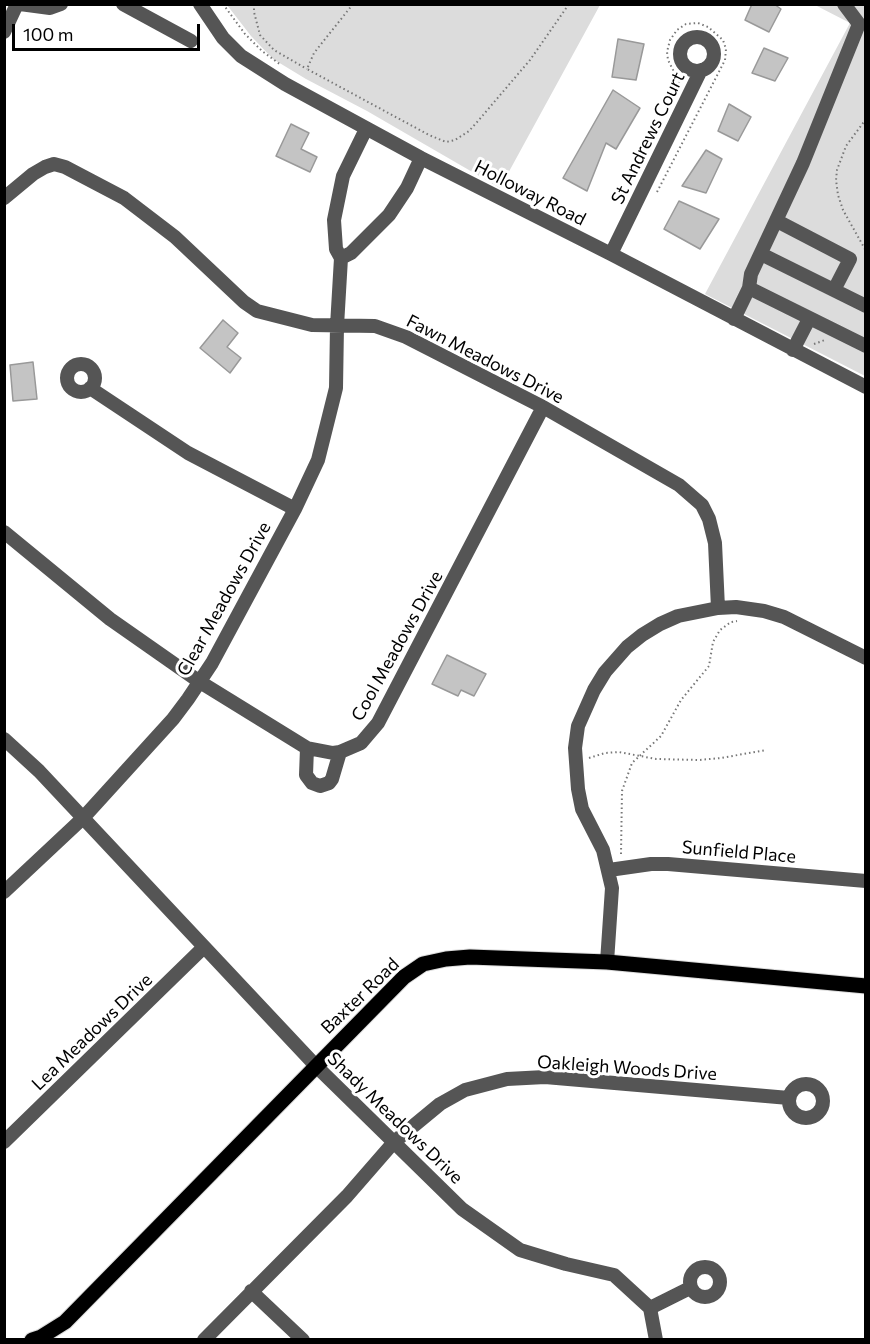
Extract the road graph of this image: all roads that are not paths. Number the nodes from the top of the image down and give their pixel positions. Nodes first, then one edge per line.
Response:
1 (19, 4) edge
2 (61, 4) edge
3 (123, 4) edge
4 (200, 4) edge
5 (844, 4) edge
6 (4, 32) edge
7 (191, 41) dead end
8 (701, 70) dead end
9 (366, 129) junction
10 (421, 158) junction
11 (4, 198) edge
12 (777, 221) junction
13 (611, 254) junction
14 (761, 254) junction
15 (341, 258) junction
16 (749, 288) junction
17 (834, 290) junction
18 (866, 306) edge
19 (734, 319) junction
20 (809, 319) junction
21 (337, 326) junction
22 (866, 346) edge
23 (793, 350) junction
24 (866, 387) edge
25 (90, 388) dead end
26 (543, 407) junction
27 (295, 509) junction
28 (4, 532) edge
29 (718, 608) junction
30 (866, 658) edge
31 (200, 682) junction
32 (4, 739) edge
33 (307, 748) junction
34 (340, 752) junction
35 (83, 818) junction
36 (609, 870) junction
37 (866, 880) edge
38 (4, 892) edge
39 (204, 947) junction
40 (607, 962) junction
41 (866, 986) edge
42 (316, 1066) junction
43 (789, 1098) dead end
44 (4, 1142) edge
45 (394, 1142) junction
46 (690, 1288) dead end
47 (251, 1291) junction
48 (650, 1308) junction
49 (32, 1340) edge
50 (204, 1340) edge
51 (303, 1340) edge
52 (656, 1340) edge

1 - 2 street
1 - 6 street
3 - 7 street
4 - 9 street, Holloway Road
5 - 12 street
8 - 13 street, St Andrews Court
9 - 10 street, Holloway Road
9 - 15 street, Clear Meadows Drive
10 - 13 street, Holloway Road
10 - 15 street
11 - 21 street, Fawn Meadows Drive
12 - 14 street
12 - 17 street
13 - 19 street, Holloway Road
14 - 16 street
14 - 17 street
15 - 21 street, Clear Meadows Drive
16 - 19 street
16 - 20 street
17 - 18 street
19 - 23 street, Holloway Road
20 - 22 street
20 - 23 street
21 - 26 street, Fawn Meadows Drive
21 - 27 street, Clear Meadows Drive
23 - 24 street, Holloway Road
25 - 27 street
26 - 29 street, Fawn Meadows Drive
26 - 34 street, Cool Meadows Drive
27 - 31 street, Clear Meadows Drive
28 - 31 street
29 - 30 street
29 - 36 street
31 - 33 street
31 - 35 street, Clear Meadows Drive
32 - 35 street, Shady Meadows Drive
33 - 34 street
33 - 34 street
35 - 38 street, Clear Meadows Drive
35 - 39 street, Shady Meadows Drive
36 - 37 street, Sunfield Place
36 - 40 street
39 - 42 street, Shady Meadows Drive
39 - 44 street, Lea Meadows Drive
40 - 41 main road, Baxter Road
40 - 42 main road, Baxter Road
42 - 45 street, Shady Meadows Drive
42 - 49 main road, Baxter Road
43 - 45 street, Oakleigh Woods Drive
45 - 47 street, Oakleigh Woods Drive
45 - 48 street, Shady Meadows Drive
46 - 48 street
47 - 50 street, Oakleigh Woods Drive
47 - 51 street
48 - 52 street

